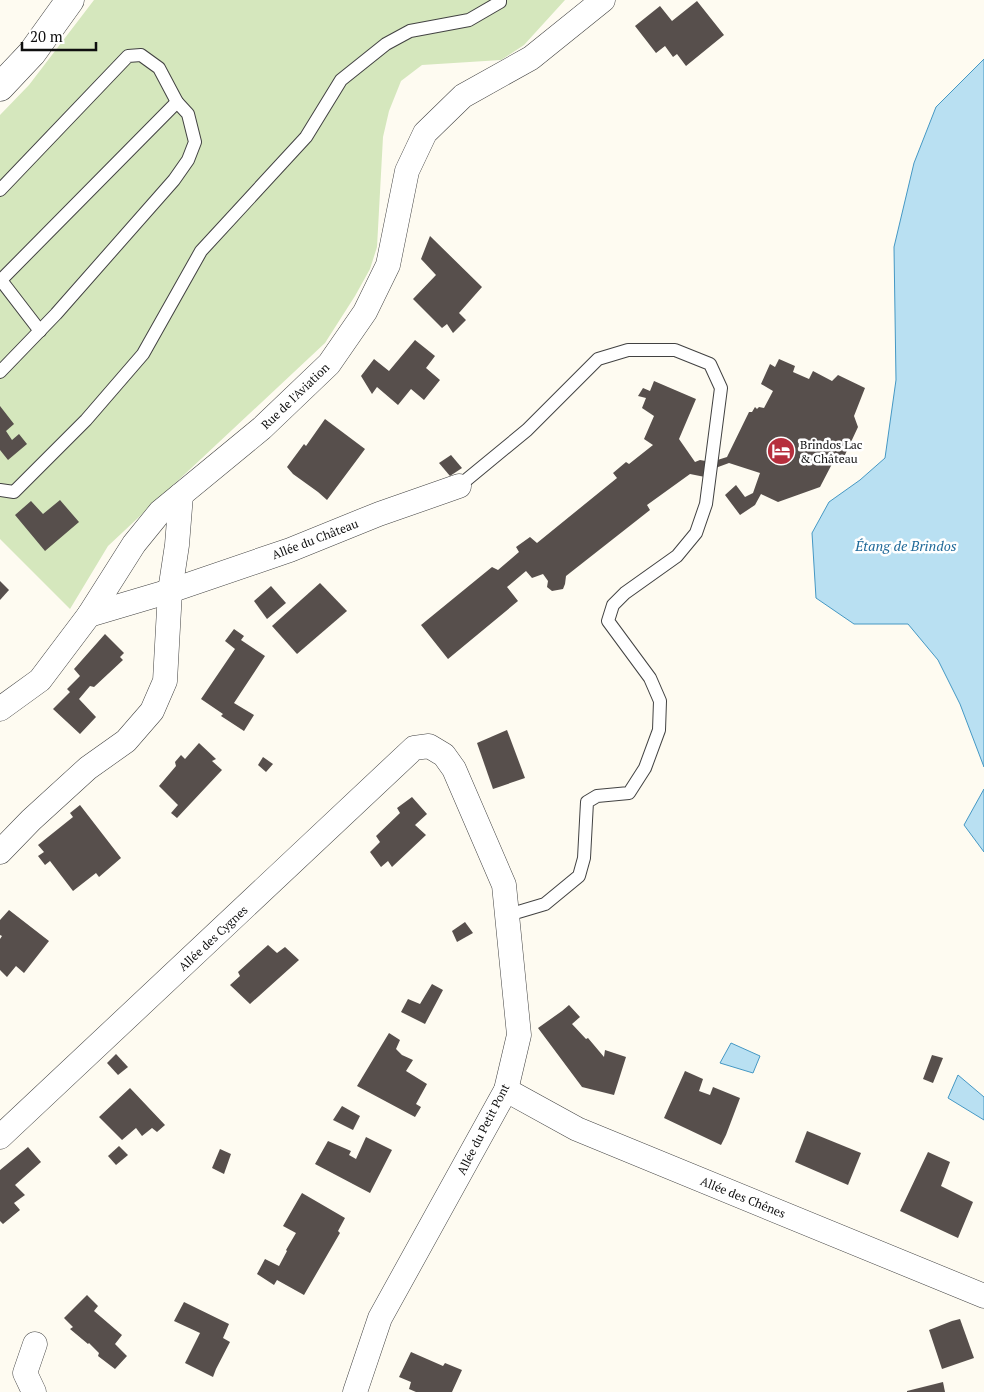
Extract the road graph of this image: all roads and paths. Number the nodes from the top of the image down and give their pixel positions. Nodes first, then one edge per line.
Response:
1 (70, 0) edge
2 (604, 0) edge
3 (501, 1) edge
4 (0, 87) edge
5 (177, 102) junction
6 (0, 190) edge
7 (0, 279) edge
8 (40, 331) junction
9 (0, 372) edge
10 (459, 486) joint
11 (0, 490) edge
12 (181, 495) junction
13 (170, 591) junction
14 (89, 615) junction
15 (0, 709) edge
16 (429, 746) joint
17 (0, 852) edge
18 (508, 916) junction
19 (506, 1090) junction
20 (0, 1137) edge
21 (984, 1296) edge
22 (35, 1344) dead end
23 (34, 1392) edge
24 (355, 1392) edge

1 - 4 street
2 - 12 street, Rue de l'Aviation
3 - 11 lane
5 - 6 lane
5 - 7 lane
5 - 8 lane
7 - 8 lane
8 - 9 lane
10 - 13 street, Allée du Château
10 - 18 lane
12 - 13 street
12 - 14 street, Rue de l'Aviation
13 - 14 street, Allée du Château
13 - 17 street
14 - 15 street, Rue de l'Aviation
16 - 18 street, Allée du Petit Pont
16 - 20 street, Allée des Cygnes
18 - 19 street, Allée du Petit Pont
19 - 21 street, Allée des Chênes
19 - 24 street, Allée du Petit Pont
22 - 23 street

